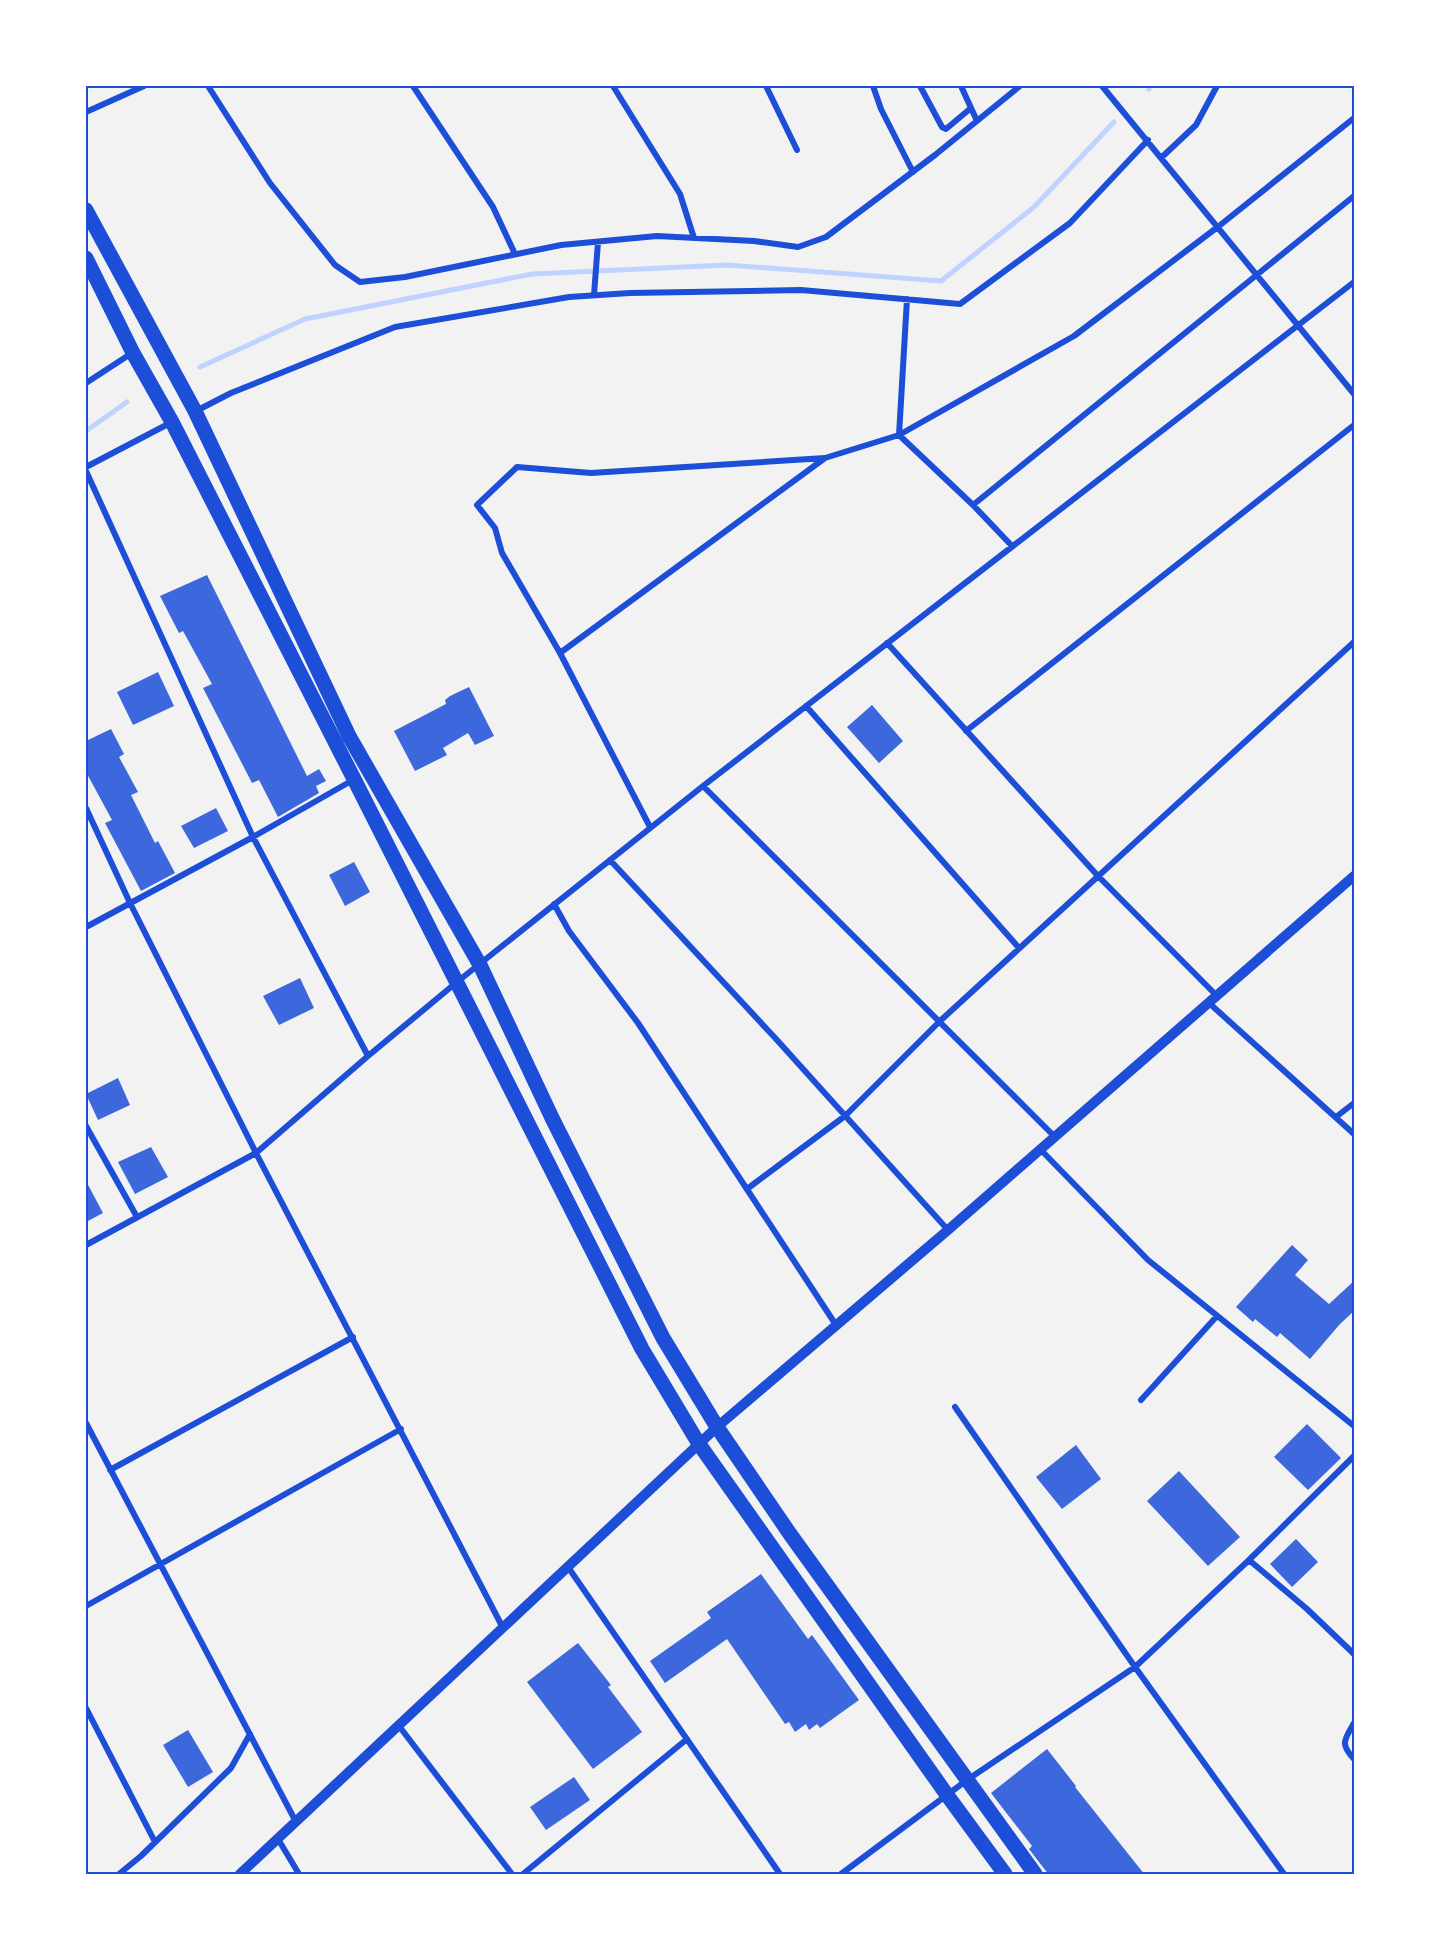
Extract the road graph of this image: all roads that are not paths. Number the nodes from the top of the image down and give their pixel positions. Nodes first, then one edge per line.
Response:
1 (144, 86) edge
2 (208, 86) edge
3 (412, 86) edge
4 (613, 86) edge
5 (766, 86) edge
6 (873, 86) edge
7 (920, 86) edge
8 (961, 86) edge
9 (1020, 86) edge
10 (1102, 86) edge
11 (1217, 86) edge
12 (971, 108) junction
13 (86, 112) edge
14 (1354, 118) edge
15 (977, 121) junction
16 (1148, 140) junction
17 (797, 150) dead end
18 (1162, 157) junction
19 (913, 172) junction
20 (1354, 196) edge
21 (86, 210) edge
22 (1219, 226) junction
23 (694, 238) junction
24 (598, 242) junction
25 (515, 254) junction
26 (86, 258) edge
27 (1257, 275) junction
28 (1354, 282) edge
29 (594, 296) junction
30 (907, 299) junction
31 (1298, 327) junction
32 (133, 353) junction
33 (86, 383) edge
34 (1354, 394) edge
35 (195, 411) junction
36 (172, 422) junction
37 (1354, 425) edge
38 (899, 435) junction
39 (825, 458) junction
40 (86, 469) edge
41 (973, 505) junction
42 (1012, 546) junction
43 (1354, 642) edge
44 (887, 644) junction
45 (560, 654) junction
46 (806, 706) junction
47 (966, 730) junction
48 (354, 779) junction
49 (703, 786) junction
50 (86, 808) edge
51 (650, 827) junction
52 (253, 837) junction
53 (610, 860) junction
54 (1098, 876) junction
55 (1354, 876) edge
56 (130, 903) junction
57 (554, 904) junction
58 (86, 927) edge
59 (1019, 948) junction
60 (480, 965) junction
61 (458, 982) junction
62 (1213, 999) junction
63 (940, 1021) junction
64 (368, 1056) junction
65 (1354, 1103) edge
66 (845, 1116) junction
67 (1336, 1117) junction
68 (86, 1126) edge
69 (1354, 1134) edge
70 (1055, 1137) junction
71 (1040, 1149) junction
72 (256, 1152) junction
73 (747, 1189) junction
74 (137, 1217) junction
75 (948, 1230) junction
76 (86, 1245) edge
77 (1217, 1316) junction
78 (836, 1325) junction
79 (353, 1337) junction
80 (1141, 1400) dead end
81 (955, 1407) dead end
82 (86, 1423) edge
83 (1354, 1425) edge
84 (717, 1427) junction
85 (401, 1429) junction
86 (699, 1444) junction
87 (1354, 1456) edge
88 (110, 1470) junction
89 (1249, 1560) junction
90 (160, 1563) junction
91 (568, 1567) junction
92 (86, 1606) edge
93 (503, 1628) junction
94 (1354, 1654) edge
95 (1135, 1667) junction
96 (86, 1708) edge
97 (1354, 1723) edge
98 (399, 1726) junction
99 (250, 1734) junction
100 (687, 1739) junction
101 (1354, 1759) edge
102 (967, 1780) junction
103 (947, 1795) junction
104 (297, 1822) junction
105 (278, 1839) junction
106 (155, 1842) junction
107 (119, 1875) edge
108 (240, 1875) edge
109 (299, 1875) edge
110 (512, 1875) edge
111 (523, 1875) edge
112 (780, 1875) edge
113 (841, 1875) edge
114 (1005, 1875) edge
115 (1035, 1875) edge
116 (1284, 1875) edge

1 - 13 street
2 - 25 street
3 - 25 street
4 - 23 street
5 - 17 street
6 - 19 street
7 - 12 street
8 - 12 street
9 - 15 street
10 - 16 street
11 - 18 street
12 - 15 street
14 - 22 street
15 - 19 street
16 - 18 street
16 - 30 street
18 - 22 street
19 - 23 street
20 - 27 street
21 - 35 main road
22 - 27 street
22 - 38 street
23 - 24 street
24 - 25 street
24 - 29 street
26 - 32 main road
27 - 31 street
27 - 41 street
28 - 31 street
29 - 30 street
29 - 35 street
30 - 38 street
31 - 34 street
31 - 42 street
32 - 33 street
32 - 36 main road
35 - 60 main road
36 - 40 street
36 - 48 main road
37 - 47 street
38 - 39 street
38 - 41 street
39 - 45 street
39 - 45 street
40 - 52 street
41 - 42 street
42 - 44 street
43 - 54 street
44 - 46 street
44 - 47 street
45 - 51 street
46 - 49 street
46 - 59 street
47 - 54 street
48 - 52 street
48 - 61 main road
49 - 51 street
49 - 63 street
50 - 56 street
51 - 53 street
52 - 56 street
52 - 64 street
53 - 57 street
53 - 66 street
54 - 59 street
54 - 62 street
55 - 62 street
56 - 58 street
56 - 72 street
57 - 60 street
57 - 73 street
59 - 63 street
60 - 61 street
60 - 84 main road
61 - 64 street
61 - 86 main road
62 - 67 street
62 - 70 street
63 - 66 street
63 - 70 street
64 - 72 street
65 - 67 street
66 - 73 street
66 - 75 street
67 - 69 street
68 - 74 street
70 - 71 street
71 - 75 street
71 - 77 street
72 - 74 street
72 - 79 street
73 - 78 street
74 - 76 street
75 - 78 street
77 - 80 street
77 - 83 street
78 - 84 street
79 - 85 street
79 - 88 street
81 - 95 street
82 - 88 street
84 - 86 street
84 - 102 main road
85 - 90 street
85 - 93 street
86 - 91 street
86 - 103 main road
87 - 89 street
88 - 90 street
89 - 94 street
89 - 95 street
90 - 92 street
90 - 99 street
91 - 93 street
91 - 100 street
93 - 98 street
95 - 102 street
95 - 116 street
96 - 106 street
97 - 101 street
98 - 104 street
98 - 110 street
99 - 104 street
99 - 106 street
100 - 111 street
100 - 112 street
102 - 103 street
102 - 115 main road
103 - 113 street
103 - 114 main road
104 - 105 street
105 - 108 street
105 - 109 street
106 - 107 street

